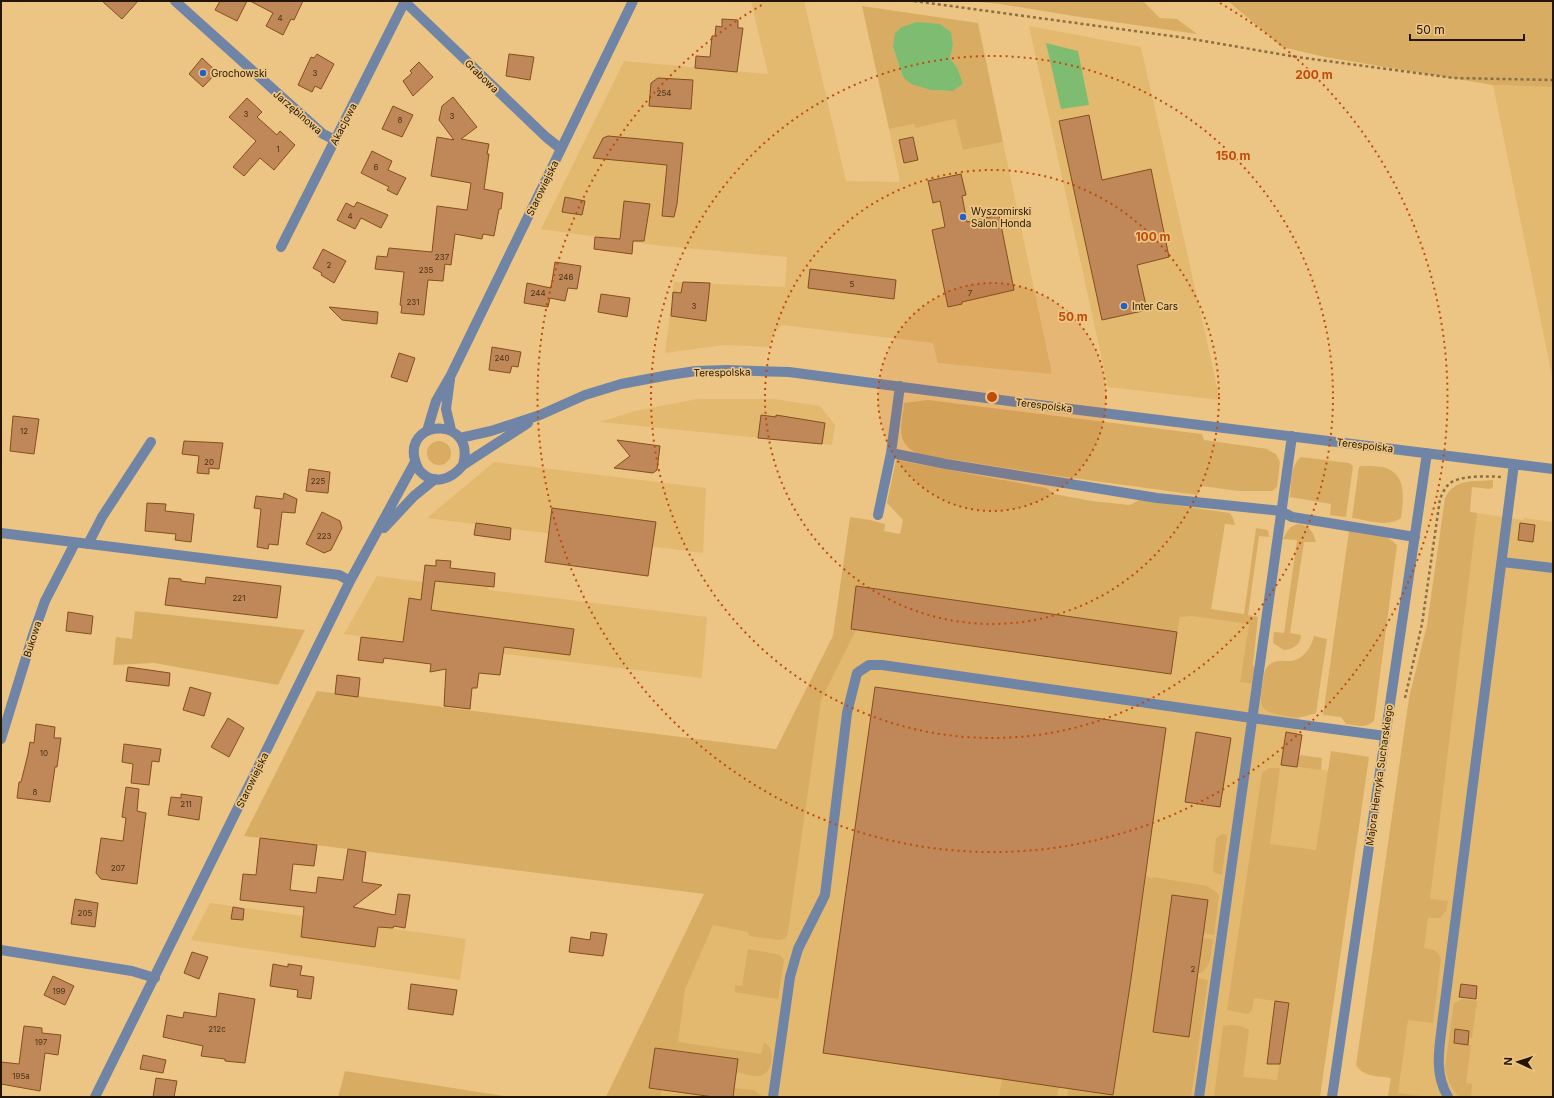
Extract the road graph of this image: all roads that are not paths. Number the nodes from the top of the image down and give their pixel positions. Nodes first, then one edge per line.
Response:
1 (174, 1) edge
2 (404, 1) edge
3 (633, 1) edge
4 (335, 140) junction
5 (562, 149) junction
6 (281, 247) dead end
7 (451, 375) junction
8 (900, 386) junction
9 (540, 415) junction
10 (451, 430) junction
11 (427, 431) junction
12 (1292, 436) junction
13 (460, 438) junction
14 (151, 442) dead end
15 (891, 453) junction
16 (1427, 453) junction
17 (415, 462) junction
18 (1514, 464) junction
19 (463, 465) junction
20 (1553, 469) edge
21 (435, 479) junction
22 (1281, 511) junction
23 (878, 515) dead end
24 (1, 533) edge
25 (1415, 536) junction
26 (374, 538) junction
27 (74, 543) junction
28 (88, 544) junction
29 (1502, 562) junction
30 (1553, 568) edge
31 (350, 580) junction
32 (1252, 718) junction
33 (1385, 736) junction
34 (1, 739) edge
35 (1, 950) edge
36 (155, 978) junction
37 (95, 1097) edge
38 (773, 1097) edge
39 (1199, 1097) edge
40 (1332, 1097) edge
41 (1448, 1097) edge

1 - 4 street, Jarzębinowa
2 - 4 street, Akacjowa
2 - 5 street, Grabowa
3 - 5 street, Starowiejska
4 - 6 street, Akacjowa
5 - 7 street, Starowiejska
7 - 10 street, Starowiejska
7 - 11 street, Starowiejska
8 - 9 street, Terespolska
8 - 12 street, Terespolska
8 - 15 street
9 - 13 street, Terespolska
9 - 19 street, Terespolska
10 - 11 street
10 - 13 street
11 - 17 street
12 - 16 street, Terespolska
12 - 22 street
13 - 19 street
14 - 28 street
15 - 22 street
15 - 23 street
16 - 18 street, Terespolska
16 - 25 street, Majora Henryka Sucharskiego
17 - 21 street
17 - 26 street, Starowiejska
18 - 20 street, Terespolska
18 - 29 street
19 - 21 street
21 - 26 street, Starowiejska
22 - 25 street
22 - 32 street
24 - 27 street
25 - 33 street, Majora Henryka Sucharskiego
26 - 31 street, Starowiejska
27 - 28 street
27 - 34 street, Bukowa
28 - 31 street
29 - 30 street
29 - 41 street
31 - 36 street, Starowiejska
32 - 33 street
32 - 38 street
32 - 39 street
33 - 40 street, Majora Henryka Sucharskiego
35 - 36 street
36 - 37 street, Starowiejska

